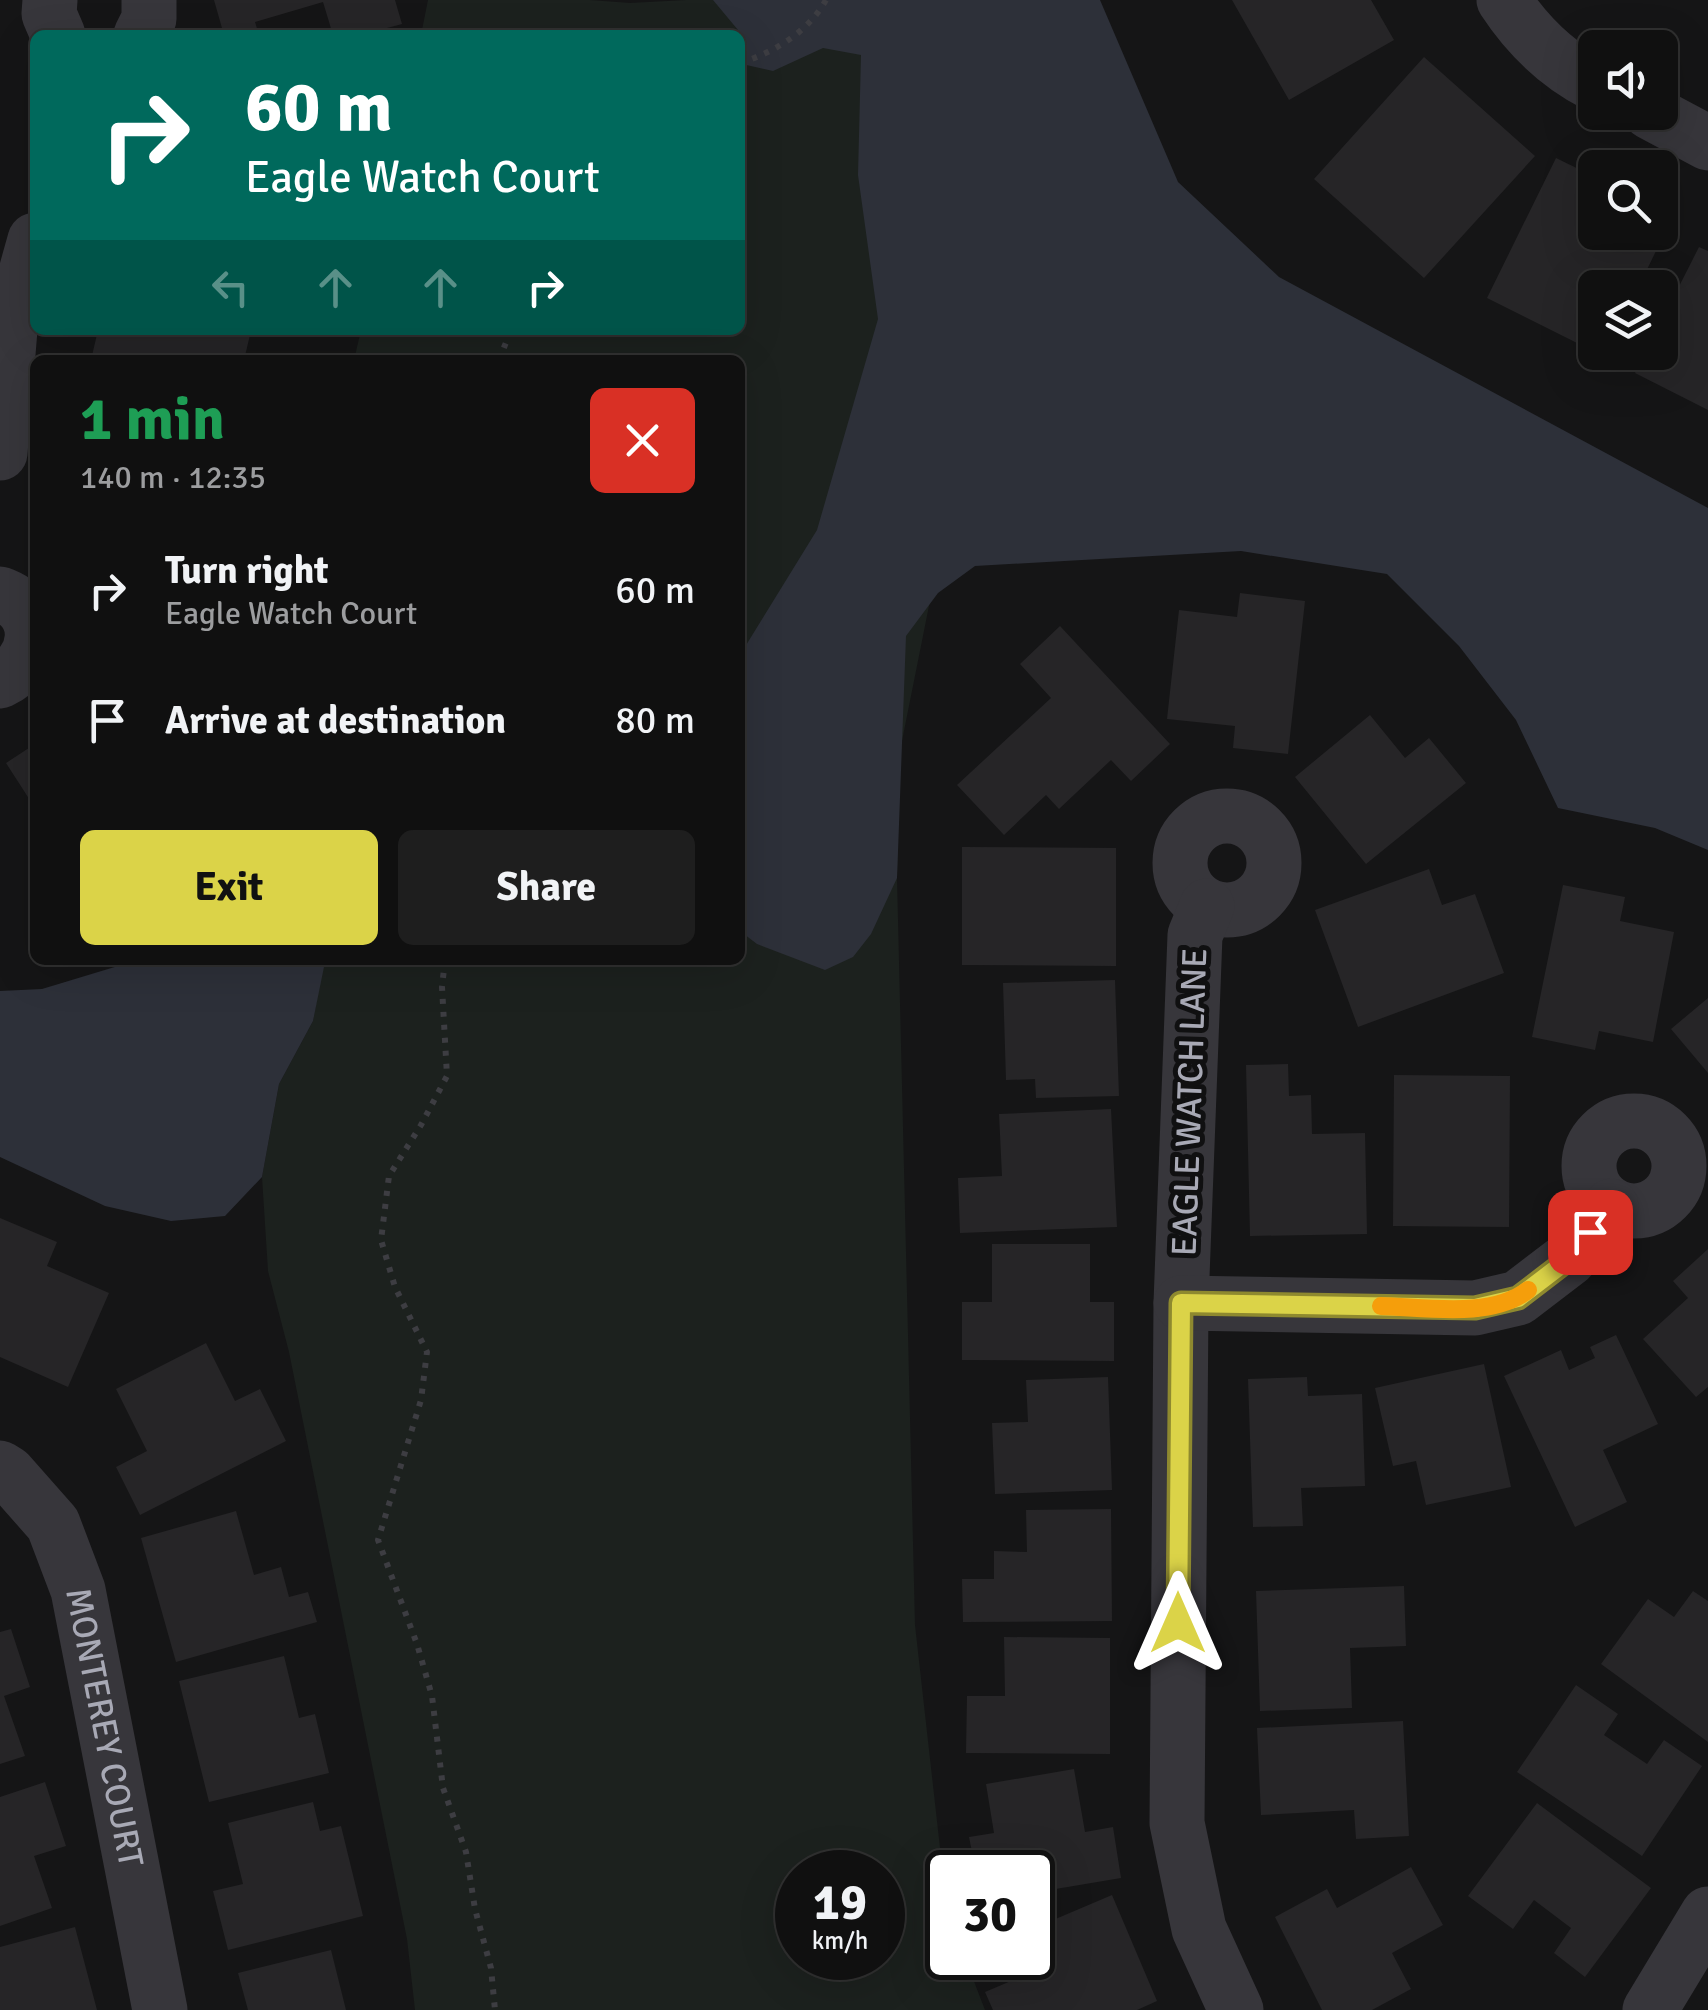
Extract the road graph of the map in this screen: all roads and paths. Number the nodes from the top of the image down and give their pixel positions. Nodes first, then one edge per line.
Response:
1 (50, 0) edge
2 (150, 0) edge
3 (826, 0) edge
4 (1504, 0) edge
5 (56, 30) edge
6 (143, 30) edge
7 (745, 62) edge
8 (1578, 75) edge
9 (1678, 127) edge
10 (1708, 143) edge
11 (30, 254) edge
12 (5, 327) edge
13 (0, 453) edge
14 (0, 594) edge
15 (30, 622) edge
16 (30, 650) edge
17 (0, 681) edge
18 (1206, 906) dead end
19 (444, 965) edge
20 (1611, 1206) dead end
21 (1181, 1303) junction
22 (0, 1468) edge
23 (1708, 1914) edge
24 (160, 2010) edge
25 (495, 2010) edge
26 (1236, 2010) edge
27 (1650, 2010) edge

1 - 5 street
2 - 6 street
3 - 7 path
4 - 8 street
9 - 10 street
11 - 12 street
12 - 13 street
14 - 15 street
16 - 17 street
18 - 21 street, EAGLE WATCH LANE
19 - 25 path
20 - 21 street
21 - 26 street, EAGLE WATCH LANE
22 - 24 street, MONTEREY COURT
23 - 27 street

